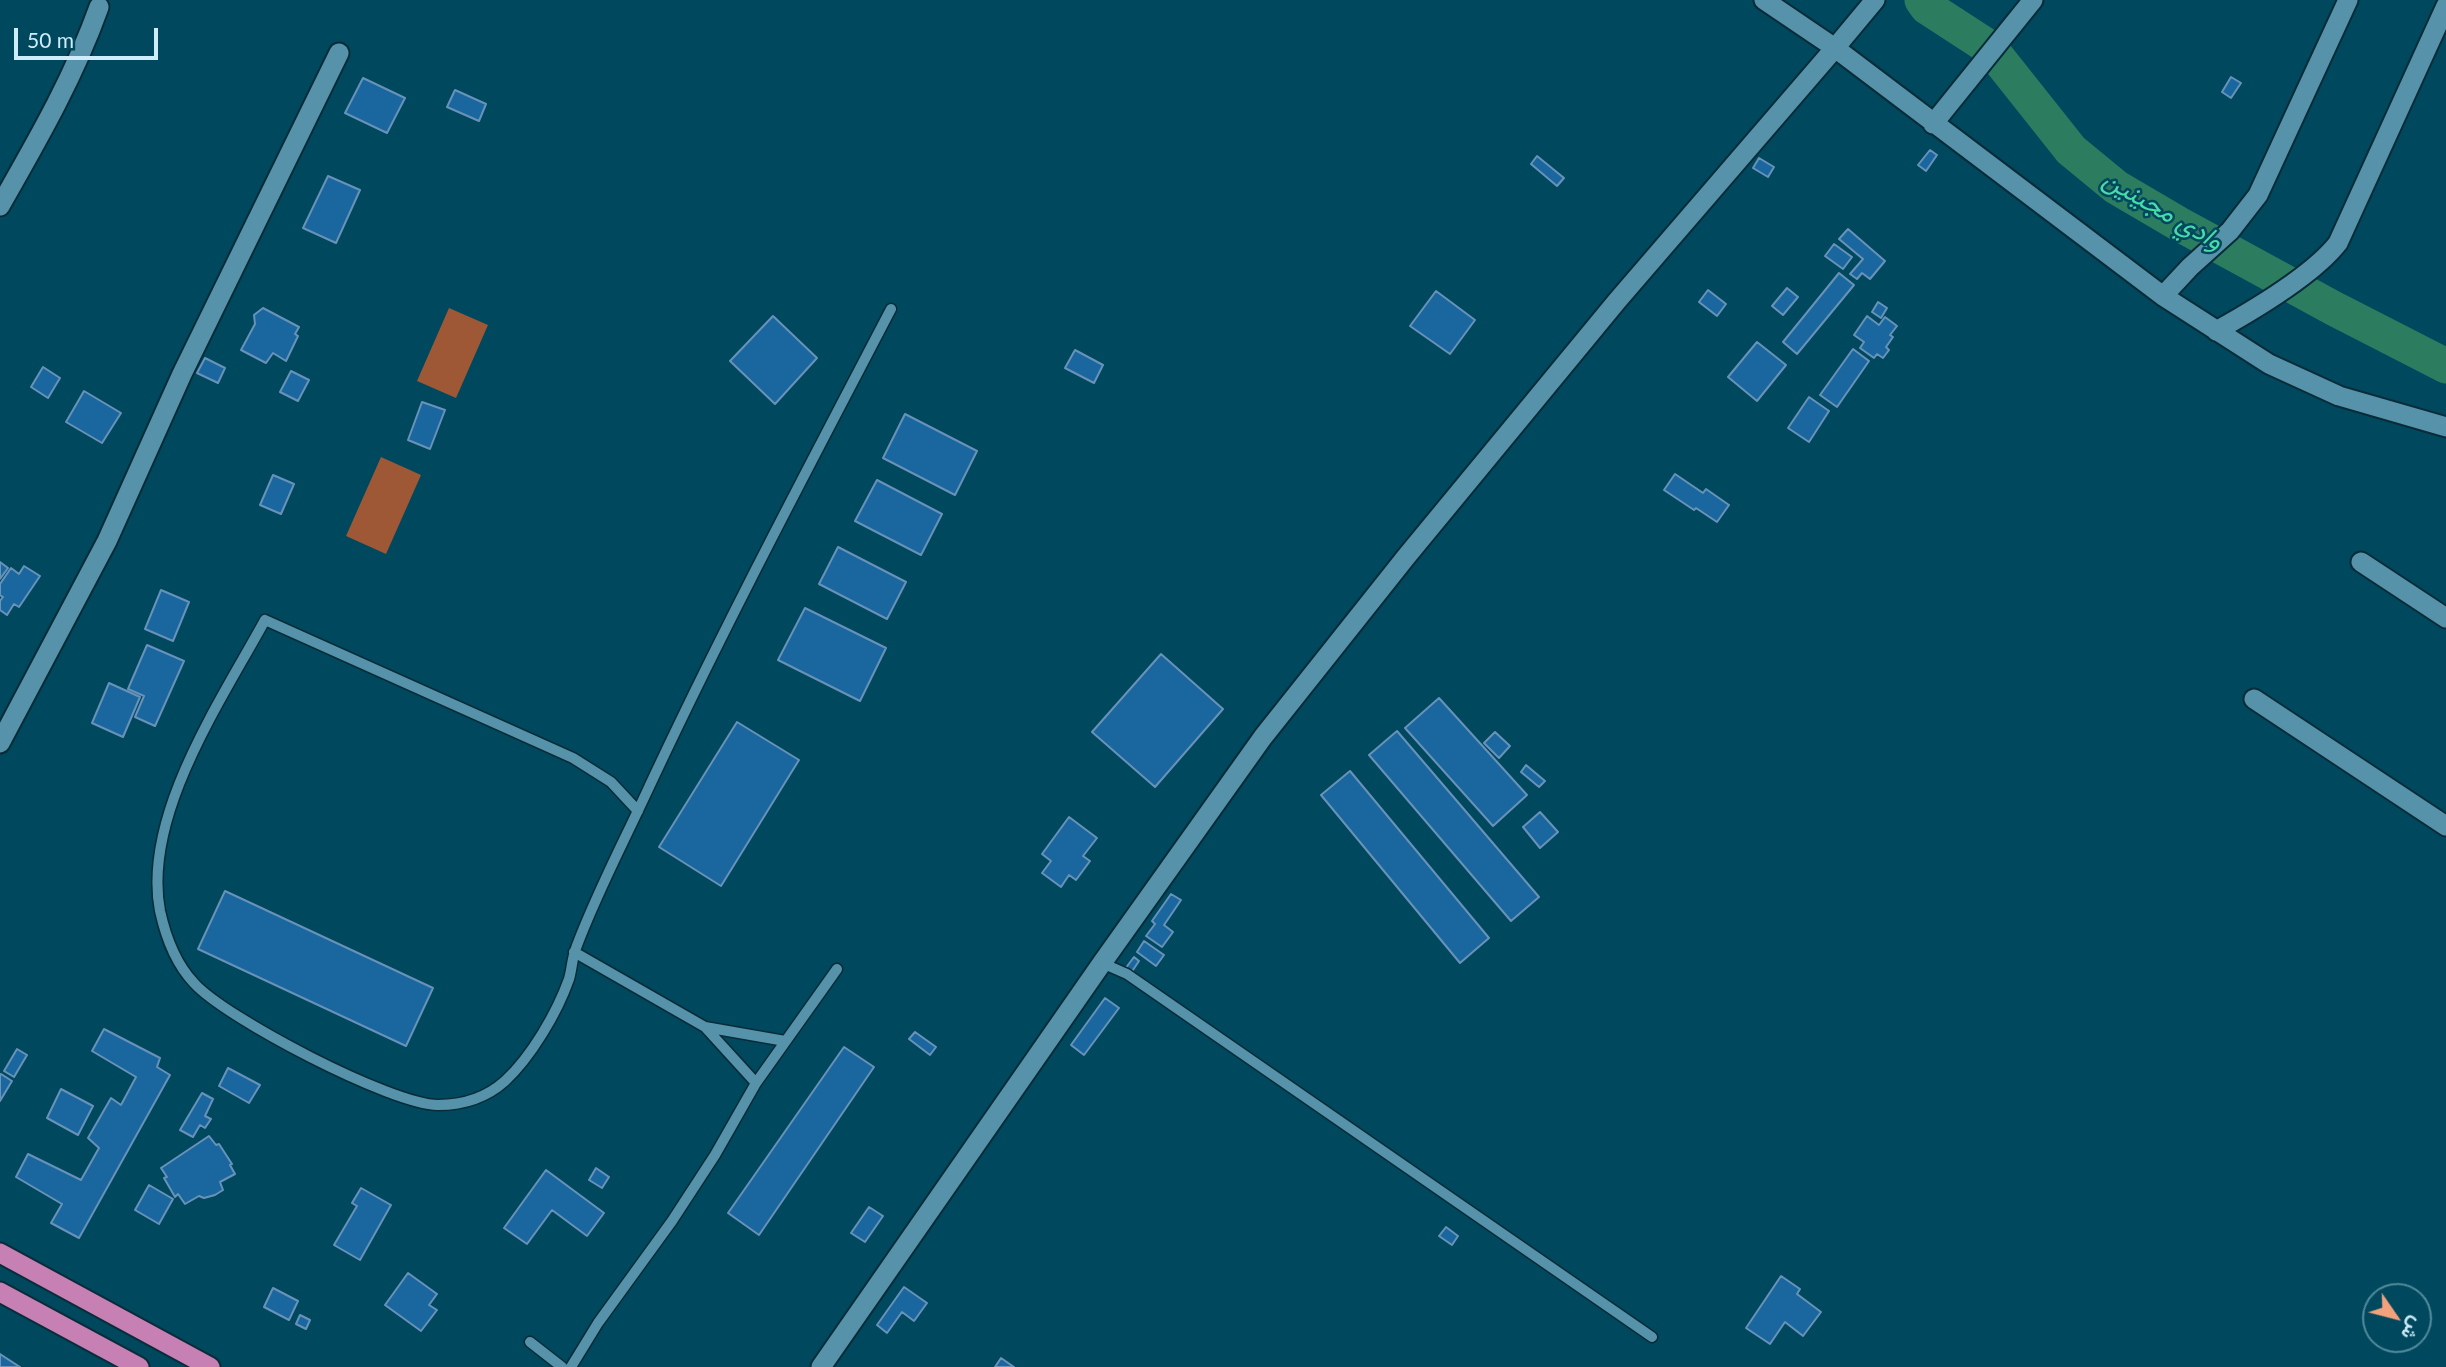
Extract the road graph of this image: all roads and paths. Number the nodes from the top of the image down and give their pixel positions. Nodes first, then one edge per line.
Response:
1 (1764, 0) edge
2 (1875, 0) edge
3 (2033, 0) edge
4 (2348, 0) edge
5 (2446, 6) edge
6 (99, 7) dead end
7 (1835, 48) junction
8 (339, 53) dead end
9 (1933, 124) junction
10 (0, 206) edge
11 (2163, 296) junction
12 (891, 309) dead end
13 (2216, 331) junction
14 (2446, 427) edge
15 (2361, 562) dead end
16 (2446, 618) edge
17 (2255, 699) dead end
18 (0, 743) edge
19 (638, 811) junction
20 (2446, 826) edge
21 (574, 952) junction
22 (1102, 963) junction
23 (837, 968) dead end
24 (705, 1027) junction
25 (785, 1041) junction
26 (756, 1083) junction
27 (0, 1252) edge
28 (0, 1292) edge
29 (1652, 1337) dead end
30 (530, 1342) dead end
31 (137, 1367) edge
32 (210, 1367) edge
33 (562, 1367) edge
34 (571, 1367) edge
35 (821, 1367) edge

1 - 7 street
2 - 7 street
3 - 9 street
4 - 11 street
5 - 13 street
6 - 10 street
7 - 9 street
7 - 22 street
8 - 18 street
9 - 11 street
11 - 13 street
12 - 19 lane
13 - 14 street
15 - 16 street
17 - 20 street
19 - 21 lane
19 - 21 lane
21 - 24 lane
22 - 29 lane
22 - 35 street
23 - 25 lane
24 - 25 lane
24 - 26 lane
25 - 26 lane
26 - 34 lane
27 - 32 highway
28 - 31 highway
30 - 33 lane

